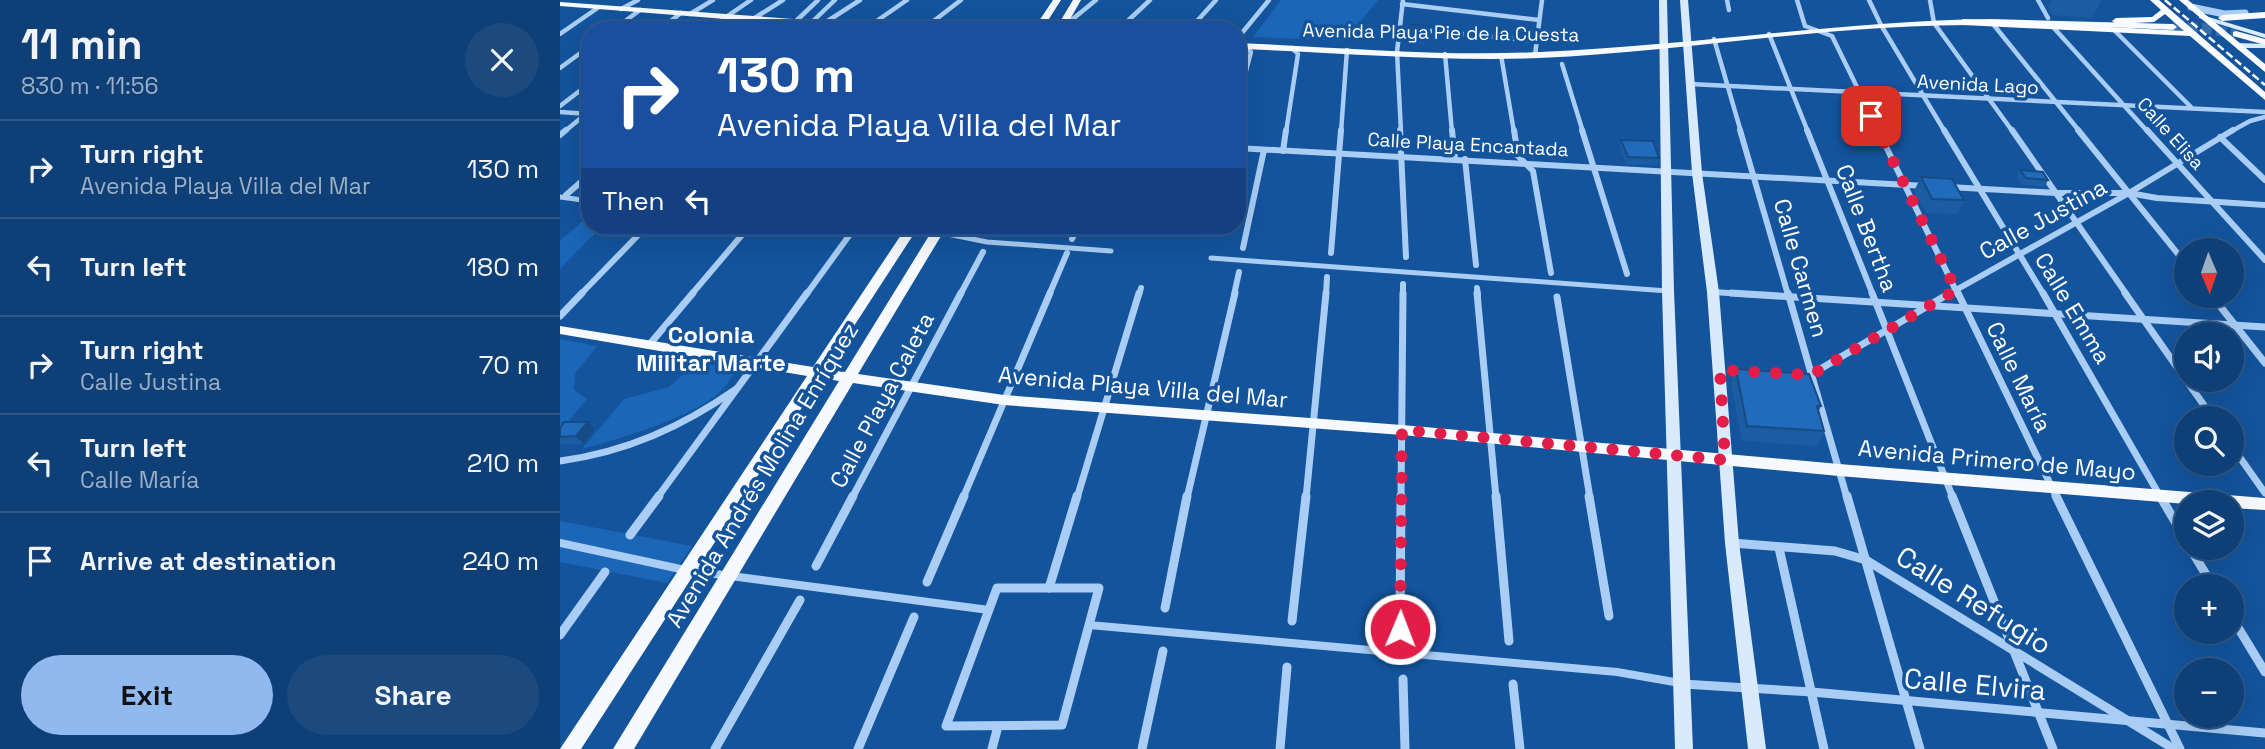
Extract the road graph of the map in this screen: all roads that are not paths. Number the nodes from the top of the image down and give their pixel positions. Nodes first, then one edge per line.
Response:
1 (713, 0) edge
2 (751, 0) edge
3 (781, 0) edge
4 (818, 0) edge
5 (835, 0) edge
6 (860, 0) edge
7 (907, 0) edge
8 (961, 0) edge
9 (1057, 0) edge
10 (1077, 0) edge
11 (1096, 0) edge
12 (1150, 0) edge
13 (1216, 0) edge
14 (1269, 0) edge
15 (1542, 0) edge
16 (1663, 0) edge
17 (1684, 0) edge
18 (1727, 0) edge
19 (1797, 0) edge
20 (1869, 0) edge
21 (1930, 0) edge
22 (2038, 0) edge
23 (2154, 0) edge
24 (2183, 0) edge
25 (1402, 2) edge
26 (560, 4) edge
27 (639, 5) edge
28 (599, 7) junction
29 (2192, 7) junction
30 (1729, 10) dead end
31 (2166, 10) junction
32 (685, 14) junction
33 (2265, 15) edge
34 (724, 16) junction
35 (751, 18) junction
36 (766, 19) joint
37 (1539, 19) junction
38 (622, 21) edge
39 (674, 21) edge
40 (718, 21) edge
41 (785, 21) edge
42 (796, 21) edge
43 (813, 21) edge
44 (828, 21) edge
45 (877, 21) edge
46 (934, 21) edge
47 (1043, 21) edge
48 (1065, 21) edge
49 (1071, 21) edge
50 (1128, 21) edge
51 (1197, 21) edge
52 (1996, 22) junction
53 (1934, 23) junction
54 (2050, 23) junction
55 (2171, 24) tunnel mouth
56 (2222, 24) junction
57 (1881, 25) junction
58 (1399, 28) junction
59 (1816, 30) junction
60 (2114, 30) junction
61 (1246, 33) edge
62 (560, 34) edge
63 (1769, 34) junction
64 (2195, 34) junction
65 (2236, 34) tunnel mouth
66 (2265, 36) edge
67 (1714, 39) junction
68 (1536, 41) junction
69 (1687, 42) junction
70 (1246, 44) edge
71 (1662, 44) junction
72 (2265, 44) edge
73 (1246, 48) edge
74 (1292, 48) junction
75 (1347, 50) junction
76 (2241, 50) junction
77 (1396, 52) junction
78 (581, 53) edge
79 (1445, 54) junction
80 (1501, 55) junction
81 (1535, 55) junction
82 (1562, 65) dead end
83 (2264, 67) edge
84 (560, 68) edge
85 (1246, 70) edge
86 (1690, 84) junction
87 (1728, 86) junction
88 (1791, 89) junction
89 (581, 90) edge
90 (1861, 93) junction
91 (1924, 96) junction
92 (2265, 97) edge
93 (1990, 99) junction
94 (2057, 102) junction
95 (560, 106) edge
96 (2125, 106) junction
97 (2192, 108) junction
98 (560, 112) edge
99 (581, 113) edge
100 (2265, 115) edge
101 (581, 118) edge
102 (560, 135) edge
103 (2220, 137) junction
104 (1246, 149) edge
105 (1264, 150) junction
106 (1283, 151) junction
107 (1339, 154) junction
108 (1400, 156) junction
109 (1455, 159) junction
110 (1465, 159) junction
111 (1525, 163) junction
112 (2176, 163) junction
113 (1593, 167) junction
114 (1667, 171) junction
115 (1697, 173) junction
116 (1755, 177) junction
117 (1829, 180) junction
118 (2265, 180) edge
119 (581, 181) edge
120 (1903, 185) junction
121 (1929, 186) edge
122 (1941, 187) edge
123 (1980, 189) junction
124 (2129, 193) junction
125 (2057, 194) junction
126 (563, 196) edge
127 (581, 199) edge
128 (2212, 202) junction
129 (2265, 205) edge
130 (2076, 221) junction
131 (1246, 234) edge
132 (638, 235) edge
133 (742, 235) edge
134 (849, 235) edge
135 (907, 235) edge
136 (935, 235) edge
137 (962, 235) edge
138 (1074, 235) edge
139 (1246, 235) edge
140 (1072, 239) dead end
141 (1243, 248) dead end
142 (2174, 249) edge
143 (1111, 251) dead end
144 (983, 252) dead end
145 (1067, 253) dead end
146 (1331, 253) dead end
147 (2018, 253) junction
148 (1406, 257) dead end
149 (1211, 258) dead end
150 (2265, 260) edge
151 (1476, 265) dead end
152 (1239, 272) dead end
153 (1551, 272) dead end
154 (1627, 274) dead end
155 (1327, 277) dead end
156 (1403, 284) dead end
157 (1141, 288) dead end
158 (1477, 288) dead end
159 (1956, 290) junction
160 (1668, 291) junction
161 (1713, 292) junction
162 (1557, 297) dead end
163 (1790, 297) junction
164 (1874, 302) junction
165 (1929, 305) junction
166 (1965, 307) junction
167 (2222, 308) edge
168 (2054, 312) junction
169 (560, 316) edge
170 (2144, 320) junction
171 (2175, 322) edge
172 (2233, 322) edge
173 (2244, 326) edge
174 (2265, 327) edge
175 (560, 330) edge
176 (1886, 331) junction
177 (2244, 336) edge
178 (649, 345) junction
179 (760, 362) junction
180 (2174, 363) edge
181 (2265, 363) edge
182 (818, 373) junction
183 (1798, 374) edge
184 (1811, 375) junction
185 (848, 378) junction
186 (742, 384) junction
187 (910, 388) junction
188 (1004, 400) junction
189 (1104, 408) junction
190 (1207, 415) junction
191 (1314, 423) junction
192 (1402, 430) junction
193 (1491, 438) junction
194 (1581, 446) junction
195 (1674, 455) junction
196 (1725, 460) junction
197 (560, 461) edge
198 (2244, 463) edge
199 (1839, 470) junction
200 (1944, 479) junction
201 (2051, 488) junction
202 (2265, 493) edge
203 (2160, 497) junction
204 (2265, 504) edge
205 (2174, 520) edge
206 (630, 535) dead end
207 (560, 543) edge
208 (1732, 543) junction
209 (1779, 548) junction
210 (1866, 560) junction
211 (816, 566) dead end
212 (685, 570) junction
213 (605, 572) dead end
214 (728, 576) junction
215 (927, 582) dead end
216 (1049, 588) junction
217 (800, 600) dead end
218 (1165, 608) dead end
219 (989, 610) junction
220 (1609, 616) dead end
221 (914, 617) dead end
222 (1292, 621) dead end
223 (1089, 625) junction
224 (1400, 629) dead end
225 (560, 635) edge
226 (2244, 637) edge
227 (1509, 641) dead end
228 (1163, 651) dead end
229 (2014, 651) junction
230 (1287, 667) dead end
231 (2265, 672) edge
232 (1403, 679) dead end
233 (1513, 684) dead end
234 (1681, 684) junction
235 (1749, 687) junction
236 (1812, 692) junction
237 (1906, 701) junction
238 (2038, 712) junction
239 (2127, 719) junction
240 (2167, 724) junction
241 (998, 726) junction
242 (2265, 733) edge
243 (570, 749) edge
244 (623, 749) edge
245 (715, 749) edge
246 (858, 749) edge
247 (992, 749) edge
248 (1142, 749) edge
249 (1280, 749) edge
250 (1405, 749) edge
251 (1520, 749) edge
252 (1684, 749) edge
253 (1757, 749) edge
254 (1824, 749) edge
255 (1920, 749) edge
256 (2053, 749) edge
257 (2174, 749) edge
258 (2180, 749) edge

1 - 32 street
2 - 34 street
3 - 35 street
4 - 42 street
5 - 43 street
6 - 44 street
7 - 45 street
8 - 46 street
9 - 47 main road
10 - 48 main road
11 - 49 street
12 - 50 street
13 - 51 street
14 - 61 street
15 - 37 street
16 - 71 main road
17 - 69 main road
18 - 30 street
19 - 59 street, Calle María
20 - 57 street, Calle Emma
21 - 53 street
22 - 54 street, Calle Elisa
23 - 31 highway
24 - 29 highway
25 - 37 street
25 - 58 street
26 - 28 main road
27 - 28 main road
27 - 32 main road
27 - 38 street
28 - 62 street
29 - 33 street
29 - 56 highway
31 - 54 highway
31 - 64 highway
32 - 34 main road
32 - 39 street
33 - 56 main road
34 - 35 main road
34 - 40 street
35 - 36 main road
36 - 41 main road
37 - 68 street
52 - 53 main road, Avenida Playa Pie de la Cuesta
52 - 54 highway
52 - 55 main road, Avenida Playa Pie de la Cuesta
52 - 94 street
53 - 57 main road, Avenida Playa Pie de la Cuesta
53 - 93 street
54 - 60 highway
54 - 96 street, Calle Elisa
56 - 66 main road
56 - 76 highway
57 - 59 main road, Avenida Playa Pie de la Cuesta
57 - 91 street, Calle Emma
58 - 68 street
58 - 77 street
59 - 63 main road, Avenida Playa Pie de la Cuesta
59 - 90 street, Calle María
60 - 64 highway
60 - 97 street
63 - 67 main road, Avenida Playa Pie de la Cuesta
63 - 88 street, Calle Bertha
64 - 92 highway
65 - 72 main road
67 - 69 main road, Avenida Playa Pie de la Cuesta
67 - 87 street, Calle Carmen
68 - 81 street
69 - 71 main road, Avenida Playa Pie de la Cuesta
69 - 86 main road
70 - 74 main road, Avenida Playa Pie de la Cuesta
71 - 81 main road, Avenida Playa Pie de la Cuesta
71 - 114 main road
72 - 76 main road
73 - 85 street
74 - 75 main road, Avenida Playa Pie de la Cuesta
74 - 106 street
75 - 77 main road, Avenida Playa Pie de la Cuesta
75 - 107 street
76 - 83 highway
77 - 79 main road, Avenida Playa Pie de la Cuesta
77 - 108 street
78 - 84 street
79 - 80 main road, Avenida Playa Pie de la Cuesta
79 - 109 street
80 - 81 main road, Avenida Playa Pie de la Cuesta
80 - 111 street
82 - 113 street
86 - 87 street, Avenida Lago
86 - 115 main road
87 - 88 street, Avenida Lago
87 - 116 street, Calle Carmen
88 - 90 street, Avenida Lago
88 - 117 street, Calle Bertha
89 - 95 street
90 - 91 street, Avenida Lago
90 - 120 street, Calle María
91 - 93 street, Avenida Lago
91 - 123 street, Calle Emma
93 - 94 street, Avenida Lago
93 - 125 street
94 - 96 street, Avenida Lago
94 - 124 street
96 - 97 street, Avenida Lago
96 - 112 street, Calle Elisa
97 - 100 street, Avenida Lago
98 - 99 street
100 - 103 street, Calle Justina
101 - 102 street
103 - 112 street, Calle Justina
103 - 118 street
104 - 105 street, Calle Playa Encantada
105 - 106 street, Calle Playa Encantada
105 - 131 street
106 - 107 street, Calle Playa Encantada
107 - 108 street, Calle Playa Encantada
107 - 146 street
108 - 109 street, Calle Playa Encantada
108 - 148 street
109 - 110 street, Calle Playa Encantada
110 - 111 street, Calle Playa Encantada
110 - 151 street
111 - 113 street, Calle Playa Encantada
111 - 153 street
112 - 124 street, Calle Justina
112 - 128 street, Calle Elisa
113 - 114 street, Calle Playa Encantada
113 - 154 street
114 - 115 street, Calle Playa Encantada
114 - 160 main road
115 - 116 street, Calle Playa Encantada
115 - 161 main road
116 - 117 street, Calle Playa Encantada
116 - 163 street, Calle Carmen
117 - 120 street, Calle Playa Encantada
117 - 164 street, Calle Bertha
119 - 126 street
120 - 121 street, Calle Playa Encantada
120 - 159 street, Calle María
122 - 123 street
123 - 125 street
123 - 147 street, Calle Emma
124 - 125 street
124 - 128 street
124 - 130 street, Calle Justina
124 - 142 street
125 - 130 street
126 - 127 street
128 - 129 street
128 - 150 street, Calle Elisa
130 - 147 street, Calle Justina
130 - 170 street
132 - 169 street
133 - 178 street
134 - 179 street
135 - 182 main road, Avenida Andrés Molina Enríquez
136 - 185 main road, Avenida Andrés Molina Enríquez
137 - 143 street
138 - 140 street
139 - 141 street
144 - 187 street, Calle Playa Caleta
145 - 188 street
147 - 159 street, Calle Justina
147 - 168 street, Calle Emma
149 - 160 street
152 - 190 street
155 - 191 street
156 - 192 street
157 - 189 street
158 - 193 street
159 - 165 street, Calle Justina
159 - 166 street, Calle María
160 - 195 main road
161 - 163 street
161 - 196 main road
162 - 194 street
163 - 164 street
163 - 184 street, Calle Carmen
164 - 165 street
164 - 176 street, Calle Bertha
165 - 166 street
165 - 176 street, Calle Justina
166 - 168 street
166 - 201 street, Calle María
167 - 172 street
168 - 170 street
168 - 203 street, Calle Emma
170 - 171 street
170 - 180 street
173 - 174 street
175 - 178 main road, Avenida Playa Villa del Mar
176 - 184 street, Calle Justina
176 - 200 street, Calle Bertha
177 - 181 street
178 - 179 main road, Avenida Playa Villa del Mar
179 - 182 main road, Avenida Playa Villa del Mar
179 - 186 street
182 - 185 main road, Avenida Playa Villa del Mar
182 - 212 main road, Avenida Andrés Molina Enríquez
183 - 184 street
184 - 199 street, Calle Carmen
185 - 187 main road, Avenida Playa Villa del Mar
185 - 214 main road, Avenida Andrés Molina Enríquez
186 - 197 street
186 - 206 street
187 - 188 main road, Avenida Playa Villa del Mar
187 - 211 street, Calle Playa Caleta
188 - 189 main road, Avenida Playa Villa del Mar
188 - 215 street
189 - 190 main road, Avenida Playa Villa del Mar
189 - 216 street
190 - 191 main road, Avenida Playa Villa del Mar
190 - 218 street
191 - 192 main road, Avenida Playa Villa del Mar
191 - 222 street
192 - 193 main road, Avenida Playa Villa del Mar
192 - 224 street
193 - 194 main road, Avenida Playa Villa del Mar
193 - 227 street
194 - 195 main road, Avenida Playa Villa del Mar
194 - 220 street
195 - 196 main road, Avenida Playa Villa del Mar
195 - 234 main road
196 - 199 main road, Avenida Primero de Mayo
196 - 208 main road
198 - 202 street
199 - 200 main road, Avenida Primero de Mayo
199 - 210 street, Calle Carmen
200 - 201 main road, Avenida Primero de Mayo
200 - 229 street, Calle Bertha
201 - 203 main road, Avenida Primero de Mayo
201 - 240 street, Calle María
203 - 204 main road, Avenida Primero de Mayo
203 - 205 street, Calle Emma
207 - 212 street
208 - 209 street, Calle Refugio
208 - 235 main road
209 - 210 street, Calle Refugio
209 - 236 street
210 - 229 street, Calle Refugio
210 - 237 street, Calle Carmen
212 - 214 street
212 - 243 main road, Avenida Andrés Molina Enríquez
213 - 225 street
214 - 219 street
214 - 244 main road, Avenida Andrés Molina Enríquez
216 - 219 street
216 - 223 street
217 - 245 street
219 - 241 street
221 - 246 street
223 - 234 street
223 - 241 street
226 - 231 street
228 - 248 street
229 - 238 street, Calle Bertha
229 - 239 street, Calle Refugio
230 - 249 street
232 - 250 street
233 - 251 street
234 - 235 street, Calle Elvira
234 - 252 main road
235 - 236 street, Calle Elvira
235 - 253 main road
236 - 237 street, Calle Elvira
236 - 254 street
237 - 238 street, Calle Elvira
237 - 255 street, Calle Carmen
238 - 239 street, Calle Elvira
238 - 256 street, Calle Bertha
239 - 240 street, Calle Elvira
239 - 257 street, Calle Refugio
240 - 242 street, Calle Elvira
240 - 258 street, Calle María
241 - 247 street

